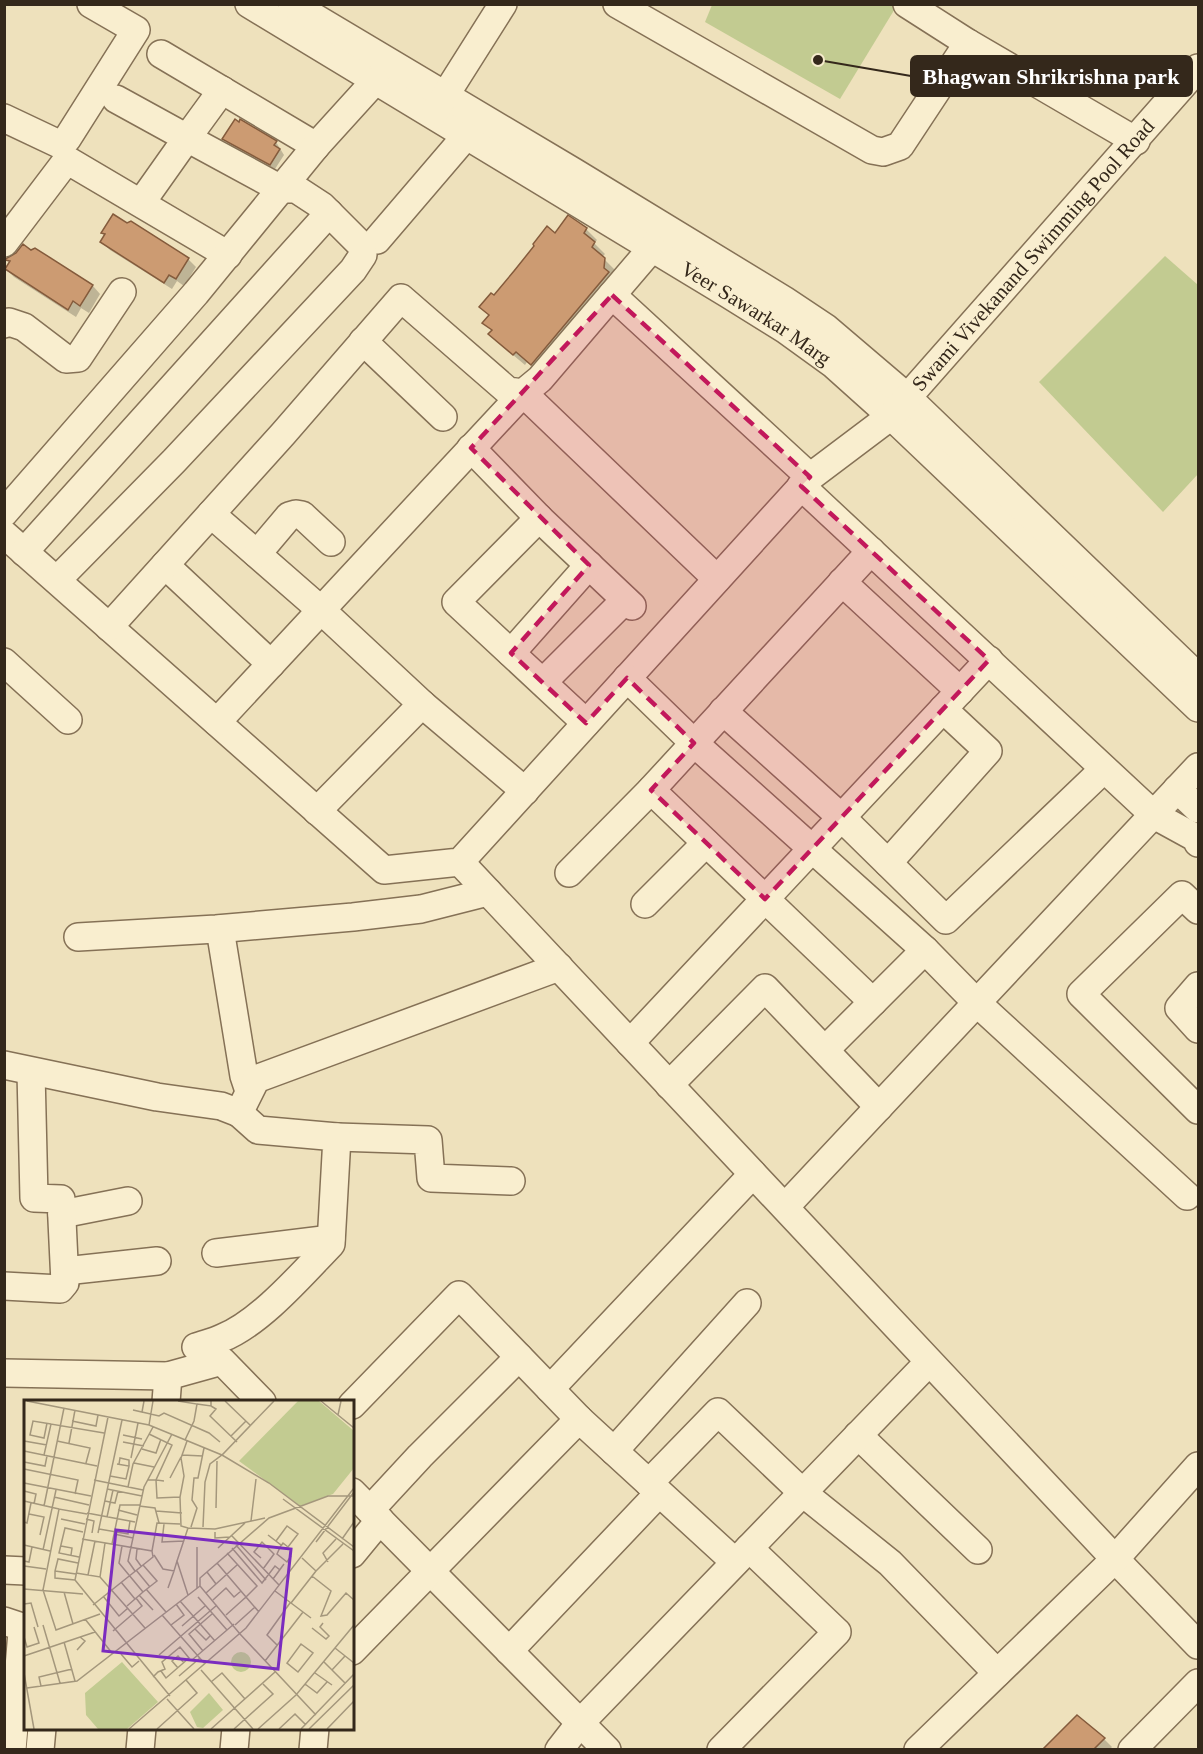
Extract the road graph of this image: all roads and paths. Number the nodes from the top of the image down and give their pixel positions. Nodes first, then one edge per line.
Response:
1 (91, 4) edge
2 (249, 4) edge
3 (292, 4) edge
4 (503, 4) edge
5 (617, 4) edge
6 (907, 4) edge
7 (968, 42) junction
8 (161, 54) dead end
9 (1198, 68) edge
10 (375, 81) junction
11 (222, 90) junction
12 (116, 99) dead end
13 (439, 106) junction
14 (4, 118) edge
15 (466, 136) junction
16 (187, 138) junction
17 (1136, 141) junction
18 (316, 146) junction
19 (281, 189) junction
20 (141, 203) junction
21 (329, 213) junction
22 (377, 240) dead end
23 (4, 243) edge
24 (652, 248) junction
25 (228, 255) junction
26 (122, 292) dead end
27 (612, 295) junction
28 (4, 324) edge
29 (363, 341) junction
30 (523, 393) junction
31 (899, 406) junction
32 (443, 417) dead end
33 (471, 448) junction
34 (805, 481) junction
35 (4, 513) edge
36 (211, 514) junction
37 (539, 518) junction
38 (331, 542) dead end
39 (14, 543) edge
40 (871, 551) junction
41 (257, 554) junction
42 (165, 565) junction
43 (589, 565) junction
44 (717, 579) junction
45 (57, 580) junction
46 (842, 582) junction
47 (321, 610) junction
48 (109, 627) junction
49 (511, 653) junction
50 (989, 660) junction
51 (4, 662) edge
52 (271, 664) junction
53 (1198, 677) edge
54 (627, 678) junction
55 (543, 682) junction
56 (952, 700) junction
57 (423, 704) junction
58 (1198, 708) edge
59 (723, 711) junction
60 (68, 720) dead end
61 (217, 722) junction
62 (586, 723) junction
63 (694, 743) junction
64 (1198, 767) edge
65 (1104, 769) junction
66 (1178, 789) junction
67 (651, 790) junction
68 (525, 791) junction
69 (1198, 809) edge
70 (317, 811) junction
71 (1154, 814) junction
72 (842, 818) junction
73 (706, 843) junction
74 (1198, 843) edge
75 (812, 849) junction
76 (460, 862) junction
77 (888, 863) junction
78 (569, 873) dead end
79 (488, 892) junction
80 (765, 899) junction
81 (645, 904) dead end
82 (1198, 910) edge
83 (220, 928) junction
84 (78, 937) dead end
85 (925, 950) junction
86 (559, 967) junction
87 (1198, 986) edge
88 (873, 1002) junction
89 (977, 1002) junction
90 (1198, 1029) edge
91 (630, 1043) junction
92 (825, 1050) junction
93 (4, 1065) edge
94 (31, 1072) junction
95 (669, 1085) junction
96 (244, 1102) junction
97 (879, 1107) junction
98 (1198, 1110) edge
99 (337, 1137) junction
100 (753, 1174) junction
101 (511, 1181) dead end
102 (1187, 1196) dead end
103 (128, 1201) dead end
104 (784, 1207) junction
105 (62, 1214) junction
106 (331, 1239) junction
107 (216, 1253) dead end
108 (157, 1260) dead end
109 (65, 1271) junction
110 (4, 1286) edge
111 (747, 1304) dead end
112 (196, 1347) dead end
113 (519, 1357) junction
114 (929, 1362) junction
115 (4, 1372) edge
116 (167, 1389) edge
117 (550, 1389) junction
118 (261, 1400) edge
119 (354, 1403) edge
120 (579, 1419) junction
121 (858, 1435) junction
122 (614, 1451) junction
123 (1198, 1466) edge
124 (654, 1488) junction
125 (803, 1492) junction
126 (367, 1508) edge
127 (354, 1548) edge
128 (978, 1550) dead end
129 (742, 1555) junction
130 (1115, 1559) junction
131 (4, 1570) edge
132 (24, 1570) edge
133 (431, 1572) junction
134 (4, 1621) edge
135 (1198, 1645) edge
136 (354, 1649) edge
137 (509, 1651) junction
138 (997, 1673) junction
139 (1198, 1683) edge
140 (580, 1723) junction
141 (42, 1730) edge
142 (142, 1730) edge
143 (236, 1730) edge
144 (315, 1730) edge
145 (12, 1749) edge
146 (40, 1749) edge
147 (140, 1749) edge
148 (234, 1749) edge
149 (313, 1749) edge
150 (559, 1749) edge
151 (607, 1749) edge
152 (721, 1749) edge
153 (918, 1749) edge
154 (1132, 1749) edge

1 - 14 street
2 - 10 street, Veer Sawarkar Marg
3 - 13 street, Veer Sawarkar Marg
4 - 13 street
5 - 7 street
6 - 7 street
7 - 17 street
8 - 11 street
9 - 17 street, Swami Vivekanand Swimming Pool Road
10 - 13 street, Veer Sawarkar Marg
10 - 18 street
11 - 16 street
11 - 18 street
12 - 16 street
13 - 15 street, Veer Sawarkar Marg
13 - 31 street, Veer Sawarkar Marg
15 - 22 street
15 - 24 street, Veer Sawarkar Marg
16 - 19 street
16 - 20 street
17 - 31 street, Swami Vivekanand Swimming Pool Road
18 - 19 street
19 - 21 street
19 - 25 street
20 - 23 street
20 - 25 street
21 - 39 street
21 - 45 street
24 - 27 street
24 - 31 street, Veer Sawarkar Marg
25 - 35 street
26 - 28 street
27 - 30 street
27 - 34 street
29 - 30 street
29 - 32 street
29 - 36 street
30 - 33 street
30 - 44 street
31 - 34 street, Swami Vivekanand Swimming Pool Road
31 - 53 street, Veer Sawarkar Marg
31 - 58 street, Veer Sawarkar Marg
33 - 37 street
33 - 47 street
34 - 40 street
34 - 44 street, Swami Vivekanand Swimming Pool Road
36 - 41 street
36 - 42 street
37 - 43 street
37 - 49 street
38 - 41 street
39 - 45 street
40 - 46 street
40 - 50 street
41 - 47 street
42 - 48 street
42 - 52 street
43 - 49 street
43 - 55 street
44 - 54 street, Swami Vivekanand Swimming Pool Road
45 - 48 street
46 - 56 street
46 - 59 street
47 - 52 street
47 - 57 street
48 - 61 street
49 - 55 street
50 - 56 street
50 - 65 street
51 - 60 street
52 - 61 street
54 - 62 street, Swami Vivekanand Swimming Pool Road
54 - 63 street
55 - 62 street
56 - 72 street
56 - 77 street
57 - 68 street
57 - 70 street
59 - 63 street
59 - 72 street
61 - 70 street
62 - 68 street, Swami Vivekanand Swimming Pool Road
63 - 67 street
63 - 75 street
64 - 66 street
65 - 71 street
65 - 77 street
66 - 69 street
66 - 71 street
67 - 73 street
67 - 78 street
68 - 76 street, Swami Vivekanand Swimming Pool Road
70 - 76 street
71 - 74 street
71 - 89 street
72 - 75 street
72 - 77 street
73 - 80 street
73 - 81 street
75 - 80 street
75 - 85 street
76 - 79 street
79 - 83 street
79 - 86 street
80 - 88 street
80 - 91 street
82 - 98 street
83 - 84 street
83 - 96 street
85 - 88 street
85 - 89 street
86 - 91 street
86 - 96 street
87 - 90 street
88 - 92 street
89 - 97 street
89 - 102 street
91 - 95 street
92 - 95 street
92 - 97 street
93 - 94 street
94 - 96 street
94 - 105 street
95 - 100 street
96 - 99 street
97 - 104 street
99 - 101 street
99 - 106 street
100 - 104 street
100 - 117 street
103 - 105 street
104 - 114 street
105 - 109 street
106 - 107 street
106 - 112 street
108 - 109 street
109 - 110 street
111 - 122 street
113 - 117 street
113 - 119 street
113 - 126 street
114 - 121 street
114 - 130 street
115 - 116 street
116 - 118 street
117 - 120 street
120 - 122 street
120 - 133 street
121 - 125 street
121 - 128 street
122 - 124 street
123 - 130 street
124 - 125 street
124 - 129 street
124 - 137 street
125 - 129 street
125 - 138 street
126 - 127 street
126 - 133 street
129 - 140 street
129 - 152 street
130 - 135 street
130 - 138 street
131 - 132 street
133 - 136 street
133 - 137 street
134 - 145 street
137 - 140 street
138 - 153 street
139 - 154 street
140 - 150 street
140 - 151 street
141 - 146 street
142 - 147 street
143 - 148 street
144 - 149 street

